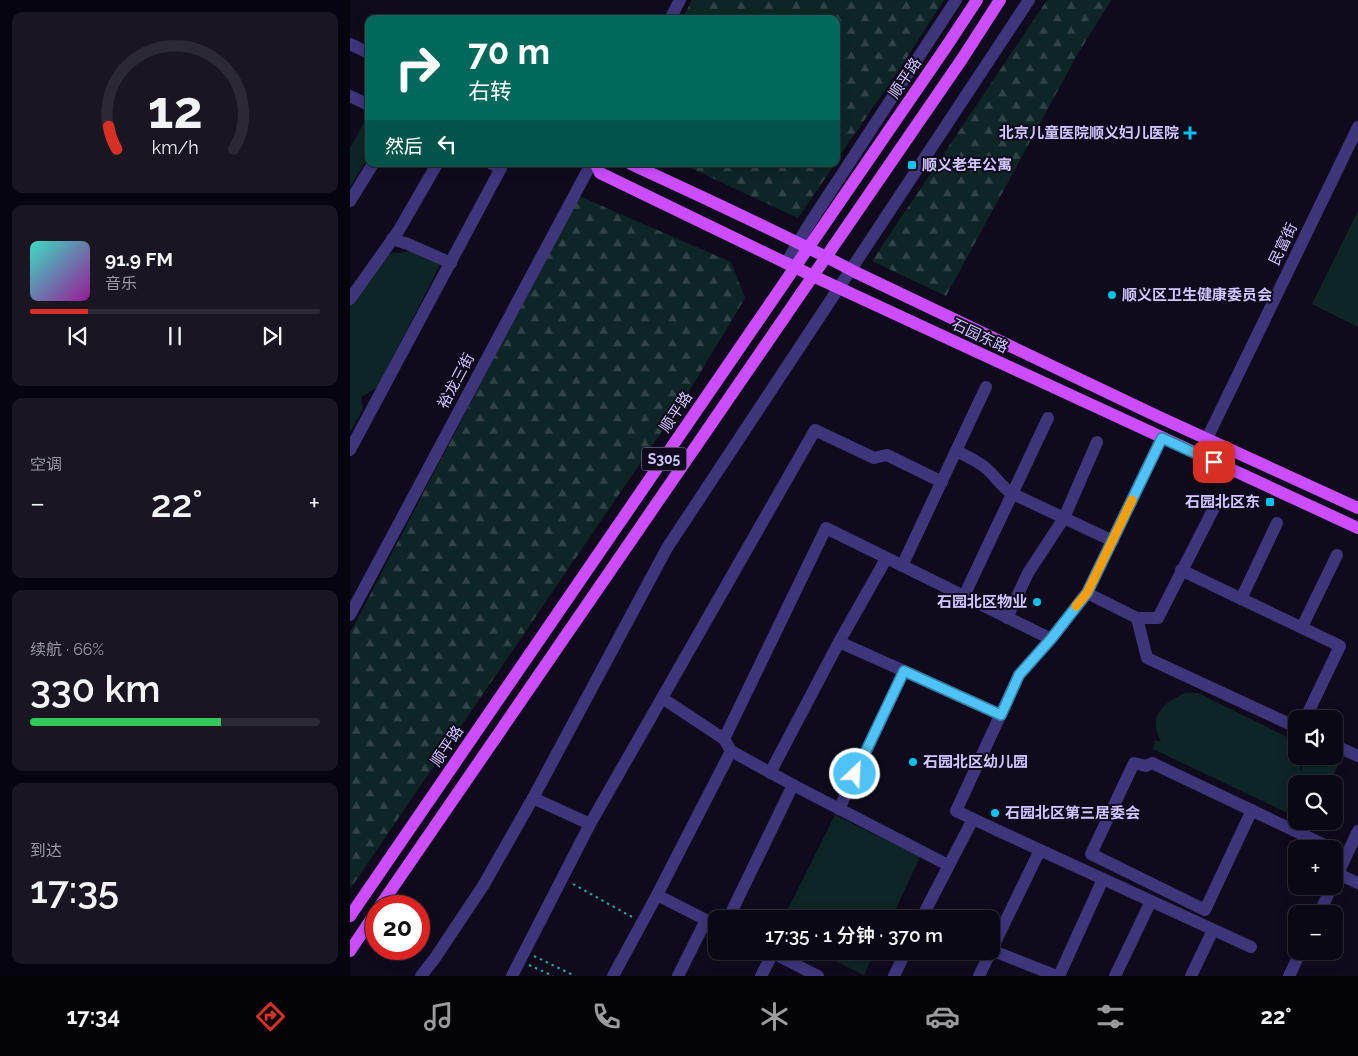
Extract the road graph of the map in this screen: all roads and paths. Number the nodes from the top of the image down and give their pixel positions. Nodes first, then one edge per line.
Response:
1 (680, 0) edge
2 (956, 0) edge
3 (977, 0) edge
4 (1000, 0) edge
5 (1028, 0) edge
6 (672, 15) edge
7 (350, 44) edge
8 (365, 51) edge
9 (350, 96) edge
10 (365, 103) edge
11 (1358, 127) edge
12 (372, 167) edge
13 (435, 167) edge
14 (499, 167) edge
15 (589, 167) edge
16 (597, 167) edge
17 (637, 167) edge
18 (350, 201) edge
19 (392, 239) junction
20 (803, 245) junction
21 (825, 258) junction
22 (451, 263) junction
23 (791, 265) junction
24 (850, 270) junction
25 (813, 276) junction
26 (839, 288) junction
27 (350, 299) edge
28 (986, 387) dead end
29 (1048, 418) dead end
30 (1162, 438) junction
31 (1207, 439) junction
32 (1097, 442) dead end
33 (350, 450) edge
34 (956, 451) junction
35 (1199, 455) junction
36 (942, 482) junction
37 (1013, 494) junction
38 (1216, 504) dead end
39 (1358, 508) edge
40 (1064, 518) junction
41 (1276, 523) dead end
42 (1358, 528) edge
43 (1113, 541) junction
44 (1336, 555) dead end
45 (886, 559) junction
46 (902, 566) junction
47 (1181, 570) junction
48 (1087, 593) junction
49 (964, 596) junction
50 (1241, 599) junction
51 (350, 614) edge
52 (1007, 618) junction
53 (1137, 618) junction
54 (1302, 627) junction
55 (1051, 639) junction
56 (839, 642) junction
57 (904, 671) junction
58 (662, 698) junction
59 (1309, 710) edge
60 (1001, 715) junction
61 (1288, 723) edge
62 (724, 738) junction
63 (1343, 749) edge
64 (731, 751) junction
65 (1358, 756) edge
66 (770, 773) junction
67 (793, 785) junction
68 (533, 798) junction
69 (839, 808) junction
70 (1252, 810) junction
71 (973, 819) junction
72 (590, 824) junction
73 (1358, 831) edge
74 (1315, 840) edge
75 (1040, 850) junction
76 (1343, 853) edge
77 (1347, 855) junction
78 (1343, 863) edge
79 (948, 865) junction
80 (562, 878) junction
81 (1104, 879) junction
82 (1343, 880) edge
83 (1358, 883) edge
84 (388, 895) edge
85 (657, 895) junction
86 (1152, 901) junction
87 (732, 910) edge
88 (926, 910) edge
89 (350, 916) edge
90 (708, 921) edge
91 (641, 922) junction
92 (365, 928) edge
93 (708, 928) edge
94 (1213, 930) junction
95 (1000, 932) edge
96 (1250, 947) dead end
97 (350, 950) edge
98 (1000, 953) edge
99 (530, 954) dead end
100 (768, 960) edge
101 (787, 960) edge
102 (902, 960) edge
103 (986, 960) edge
104 (1297, 960) edge
105 (525, 963) dead end
106 (420, 976) edge
107 (512, 976) edge
108 (553, 976) edge
109 (575, 976) edge
110 (613, 976) edge
111 (678, 976) edge
112 (761, 976) edge
113 (818, 976) edge
114 (894, 976) edge
115 (979, 976) edge
116 (1058, 976) edge
117 (1116, 976) edge
118 (1191, 976) edge
119 (1289, 976) edge

1 - 6 street
2 - 20 street
3 - 20 main road, 顺平路 / S305
4 - 21 main road, S305
5 - 24 street
7 - 8 street
9 - 10 street
11 - 31 street, 民富街
12 - 18 street
13 - 19 street
14 - 22 street
15 - 51 street, 裕龙三街
16 - 23 main road, 石园东路
17 - 20 main road, 石园东路
19 - 22 street
19 - 27 street
20 - 21 main road, 石园东路
20 - 23 main road, 顺平路 / S305
21 - 24 main road, 石园东路
21 - 25 main road, S305
22 - 33 street
23 - 25 main road, 石园东路
23 - 89 main road, 顺平路 / S305
24 - 26 street
24 - 31 main road, 石园东路
25 - 26 main road, 石园东路
25 - 84 main road, S305
26 - 30 main road, 石园东路
26 - 68 street
28 - 34 street
29 - 37 street
30 - 35 main road, 石园东路
30 - 43 street
31 - 35 street, 民富街
31 - 39 main road, 石园东路
32 - 40 street
34 - 36 street
34 - 37 street
35 - 42 main road, 石园东路
36 - 46 street
36 - 58 street
37 - 40 street
37 - 49 street
38 - 47 street
40 - 43 street
40 - 52 street
41 - 50 street
43 - 48 street
44 - 54 street
45 - 46 street
45 - 56 street
45 - 62 street
46 - 49 street
47 - 50 street
47 - 53 street
48 - 53 street
48 - 55 street
49 - 52 street
50 - 54 street
52 - 55 street
53 - 61 street
54 - 59 street
55 - 60 street
56 - 57 street
56 - 66 street
57 - 60 street
57 - 69 street
58 - 62 street
58 - 72 street
60 - 71 street
62 - 64 street
63 - 65 street
64 - 66 street
64 - 85 street
66 - 67 street
67 - 69 street
67 - 87 street
68 - 72 street
68 - 106 street
69 - 79 street
70 - 70 street
70 - 74 street
71 - 75 street
71 - 79 street
72 - 80 street
73 - 77 street
75 - 81 street
75 - 95 street
76 - 77 street
77 - 78 street
79 - 88 street
80 - 91 path
80 - 107 street
81 - 86 street
81 - 116 street
82 - 83 street
85 - 90 street
85 - 91 street
86 - 94 street
86 - 117 street
91 - 110 street
92 - 97 main road
93 - 111 street
94 - 96 street
94 - 118 street
98 - 116 street
99 - 109 path
100 - 112 street
101 - 113 street
102 - 114 street
103 - 115 street
104 - 119 street
105 - 108 path

